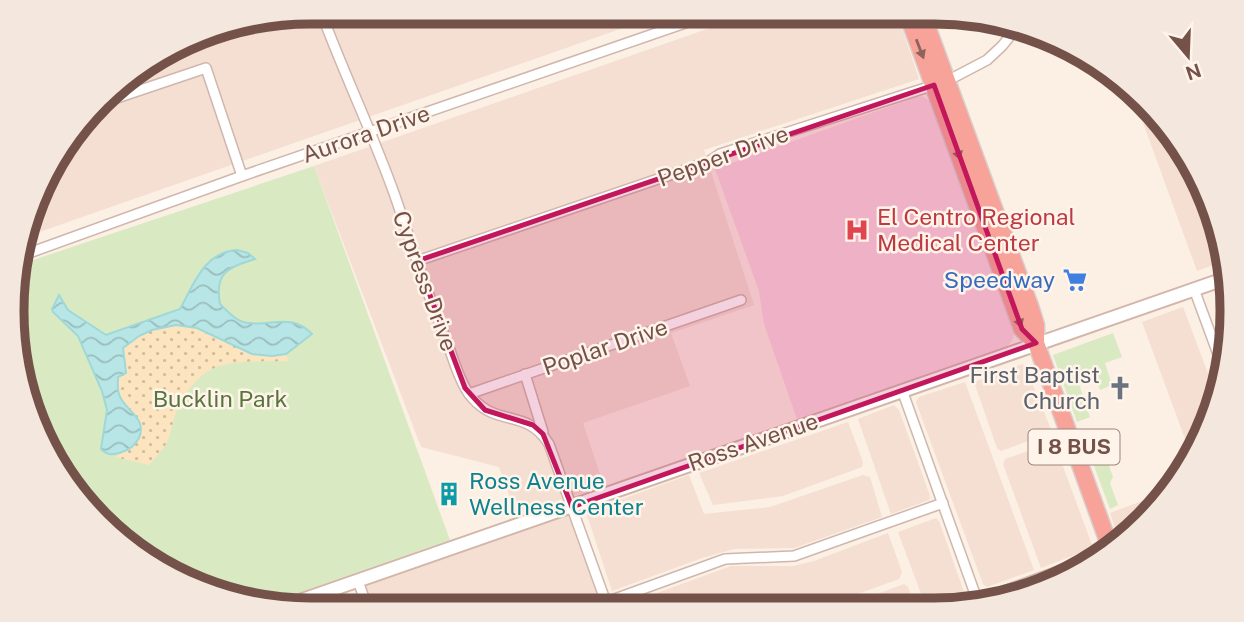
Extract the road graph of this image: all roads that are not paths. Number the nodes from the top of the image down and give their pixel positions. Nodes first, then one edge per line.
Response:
1 (326, 24) edge
2 (680, 24) edge
3 (912, 24) edge
4 (925, 24) edge
5 (1011, 35) edge
6 (940, 83) junction
7 (121, 96) edge
8 (371, 131) junction
9 (242, 176) junction
10 (31, 252) edge
11 (417, 261) junction
12 (1218, 281) edge
13 (1194, 289) junction
14 (741, 300) dead end
15 (1036, 343) junction
16 (1217, 350) edge
17 (525, 374) junction
18 (902, 390) junction
19 (469, 394) junction
20 (543, 434) junction
21 (943, 503) junction
22 (572, 507) junction
23 (1107, 538) edge
24 (358, 581) junction
25 (973, 595) edge
26 (309, 598) edge
27 (364, 598) edge
28 (604, 598) edge
29 (625, 598) edge

1 - 8 street, Cypress Drive
2 - 8 street, Aurora Drive
3 -> 6 highway, I 8 BUS
4 - 6 highway, I 8 BUS
5 - 6 street, Pepper Drive
6 - 11 street, Pepper Drive
6 - 15 highway, I 8 BUS
7 - 9 street
8 - 9 street, Aurora Drive
8 - 11 street, Cypress Drive
9 - 10 street, Aurora Drive
11 - 19 street, Cypress Drive
12 - 13 street, Ross Avenue
13 - 15 street, Ross Avenue
13 - 16 street
14 - 17 street, Poplar Drive
15 - 18 street, Ross Avenue
15 - 23 highway, I 8 BUS
17 - 19 street, Poplar Drive
17 - 20 street
18 - 21 street
18 - 22 street, Ross Avenue
19 - 20 street, Cypress Drive
20 - 22 street
21 - 25 street
21 - 29 street
22 - 24 street, Ross Avenue
22 - 28 street
24 - 26 street, Ross Avenue
24 - 27 street

